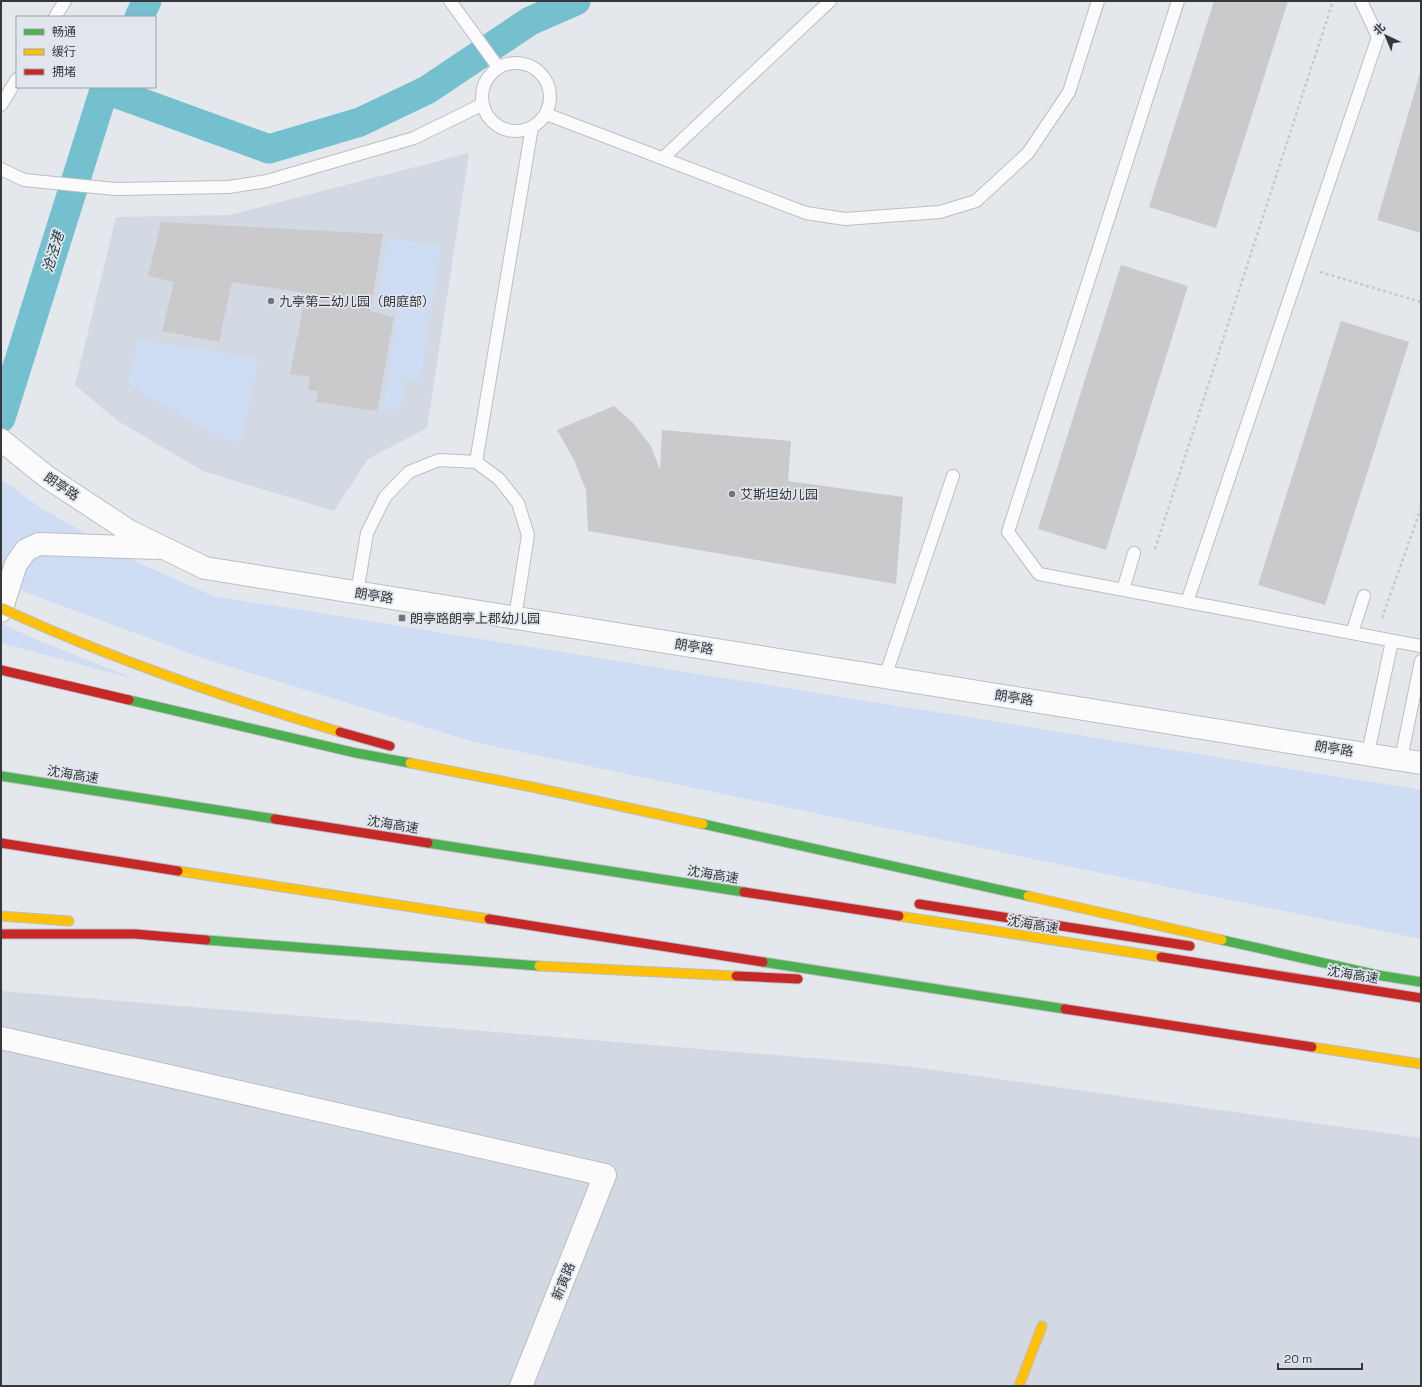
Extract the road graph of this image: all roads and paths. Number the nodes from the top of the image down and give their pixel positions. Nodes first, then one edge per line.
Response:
1 (65, 1) edge
2 (450, 1) edge
3 (830, 1) edge
4 (1098, 1) edge
5 (1178, 1) edge
6 (1333, 1) edge
7 (1361, 1) edge
8 (56, 16) edge
9 (498, 67) junction
10 (16, 81) edge
11 (483, 104) junction
12 (1, 105) edge
13 (546, 114) junction
14 (532, 127) junction
15 (663, 158) junction
16 (1, 169) edge
17 (1300, 266) junction
18 (1421, 302) edge
19 (1, 440) edge
20 (476, 462) junction
21 (953, 476) dead end
22 (1421, 508) edge
23 (163, 548) junction
24 (1134, 553) dead end
25 (1153, 556) dead end
26 (1123, 590) junction
27 (357, 593) junction
28 (1364, 596) dead end
29 (1186, 602) junction
30 (1, 608) edge
31 (1, 611) edge
32 (515, 618) junction
33 (1352, 633) junction
34 (1376, 638) junction
35 (1392, 641) junction
36 (1421, 646) edge
37 (1421, 661) edge
38 (3, 671) edge
39 (885, 676) junction
40 (398, 749) dead end
41 (1368, 753) junction
42 (427, 757) dead end
43 (1411, 761) edge
44 (1, 776) edge
45 (532, 787) junction
46 (146, 799) junction
47 (388, 828) dead end
48 (3, 844) edge
49 (906, 902) dead end
50 (1, 916) edge
51 (79, 922) dead end
52 (93, 925) dead end
53 (1, 934) edge
54 (135, 934) junction
55 (1197, 947) dead end
56 (1244, 954) dead end
57 (1378, 975) junction
58 (809, 980) dead end
59 (825, 981) dead end
60 (1421, 982) edge
61 (919, 986) junction
62 (1421, 998) edge
63 (1, 1038) edge
64 (1421, 1064) edge
65 (1042, 1326) dead end
66 (521, 1386) edge
67 (1019, 1386) edge

1 - 8 lane
2 - 9 lane
3 - 15 lane
4 - 15 lane
5 - 26 lane
6 - 25 path
7 - 17 lane
9 - 11 lane
9 - 13 lane
10 - 12 lane
11 - 14 lane
11 - 16 lane
13 - 14 lane
13 - 15 lane
14 - 20 lane
17 - 18 path
17 - 29 lane
19 - 23 street, 朗亭路
20 - 27 lane
20 - 32 lane
21 - 39 lane
22 - 34 path
23 - 27 street, 朗亭路
23 - 31 street
24 - 26 lane
26 - 29 lane
27 - 32 street, 朗亭路
28 - 33 lane
29 - 33 lane
30 - 40 main road, bridge
32 - 39 street, 朗亭路
33 - 34 lane
34 - 35 lane
35 - 36 lane
35 - 41 lane
37 - 43 lane
38 - 45 main road
39 - 41 street, 朗亭路
41 - 43 street, 朗亭路
42 - 45 main road
44 - 46 main road, 沈海高速
45 - 57 main road
46 - 47 main road
46 - 62 main road, 沈海高速
48 - 61 main road
49 - 55 main road
50 - 51 main road
52 - 54 main road
53 - 54 main road
54 - 58 main road
56 - 57 main road
57 - 60 main road
59 - 61 main road
61 - 64 main road
63 - 66 street, 新寅路
65 - 67 main road

